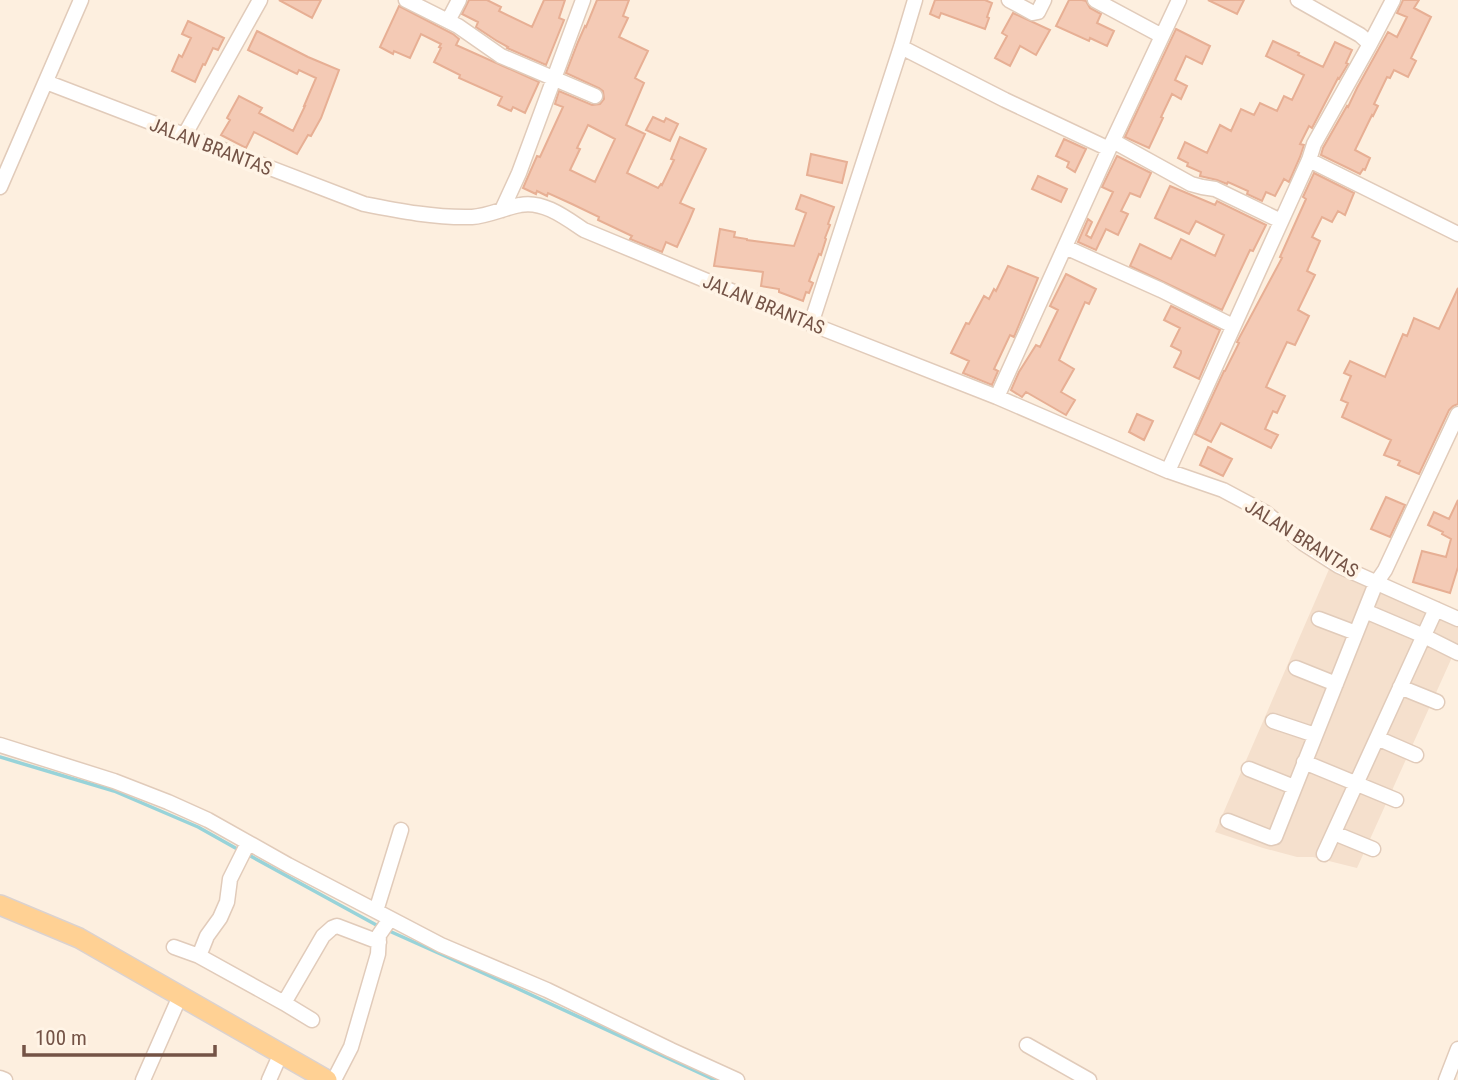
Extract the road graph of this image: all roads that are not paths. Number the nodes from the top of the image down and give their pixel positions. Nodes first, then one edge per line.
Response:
1 (81, 0) edge
2 (260, 0) edge
3 (406, 0) edge
4 (459, 0) edge
5 (583, 0) edge
6 (915, 0) edge
7 (1009, 0) edge
8 (1044, 0) edge
9 (1094, 0) edge
10 (1179, 0) edge
11 (1298, 0) edge
12 (1393, 0) edge
13 (449, 21) junction
14 (1162, 36) junction
15 (1370, 44) junction
16 (901, 47) junction
17 (553, 79) junction
18 (46, 82) junction
19 (595, 96) dead end
20 (184, 136) junction
21 (1111, 145) junction
22 (1309, 160) junction
23 (0, 187) edge
24 (502, 210) junction
25 (1281, 221) junction
26 (1458, 234) edge
27 (1065, 247) junction
28 (811, 324) junction
29 (1233, 326) junction
30 (997, 397) junction
31 (1458, 414) edge
32 (1168, 471) junction
33 (1376, 583) junction
34 (1436, 609) junction
35 (1365, 611) junction
36 (1319, 619) dead end
37 (1458, 619) edge
38 (1356, 633) junction
39 (1424, 636) junction
40 (1458, 653) edge
41 (1296, 668) dead end
42 (1336, 684) junction
43 (1400, 687) junction
44 (1437, 702) dead end
45 (1273, 720) dead end
46 (1315, 735) junction
47 (1377, 738) junction
48 (0, 746) edge
49 (1416, 755) dead end
50 (1304, 762) junction
51 (1250, 769) dead end
52 (1356, 784) junction
53 (1294, 787) junction
54 (1396, 800) dead end
55 (1228, 821) dead end
56 (401, 830) dead end
57 (1334, 833) junction
58 (1373, 849) dead end
59 (245, 850) junction
60 (1324, 855) dead end
61 (0, 905) edge
62 (376, 911) junction
63 (384, 930) junction
64 (174, 947) dead end
65 (199, 956) junction
66 (180, 996) junction
67 (284, 1003) junction
68 (312, 1020) dead end
69 (1027, 1045) dead end
70 (1458, 1049) edge
71 (281, 1053) junction
72 (334, 1076) edge
73 (143, 1080) edge
74 (269, 1080) edge
75 (737, 1080) edge
76 (1089, 1080) edge
77 (1446, 1080) edge

1 - 18 street
2 - 20 street
3 - 13 street
4 - 13 street
5 - 17 street
6 - 16 street
7 - 8 street
9 - 14 street
10 - 14 street
11 - 15 street
12 - 15 street
13 - 17 street
14 - 21 street
15 - 22 street
16 - 21 street
16 - 28 street
17 - 19 street
17 - 24 street
18 - 20 street, JALAN BRANTAS
18 - 23 street
20 - 24 street, JALAN BRANTAS
21 - 25 street
21 - 27 street
22 - 25 street
22 - 26 street
24 - 28 street, JALAN BRANTAS
25 - 29 street
27 - 29 street
27 - 30 street
28 - 30 street, JALAN BRANTAS
29 - 32 street
30 - 32 street, JALAN BRANTAS
31 - 33 street
32 - 33 street, JALAN BRANTAS
33 - 34 street, JALAN BRANTAS
33 - 35 street
34 - 37 street, JALAN BRANTAS
34 - 39 street
35 - 38 street
35 - 39 street
36 - 38 street
38 - 42 street
39 - 40 street
39 - 43 street
41 - 42 street
42 - 46 street
43 - 44 street
43 - 47 street
45 - 46 street
46 - 50 street
47 - 49 street
47 - 52 street
48 - 59 street
50 - 52 street
50 - 53 street
51 - 53 street
52 - 54 street
52 - 57 street
53 - 55 street
56 - 62 street
57 - 58 street
57 - 60 street
59 - 62 street
59 - 65 street
61 - 66 main road
62 - 63 street
63 - 67 street
63 - 72 street
63 - 75 street
64 - 65 street
65 - 67 street
66 - 71 main road
66 - 73 street
67 - 68 street
69 - 76 street
70 - 77 street
71 - 72 main road
71 - 74 street

